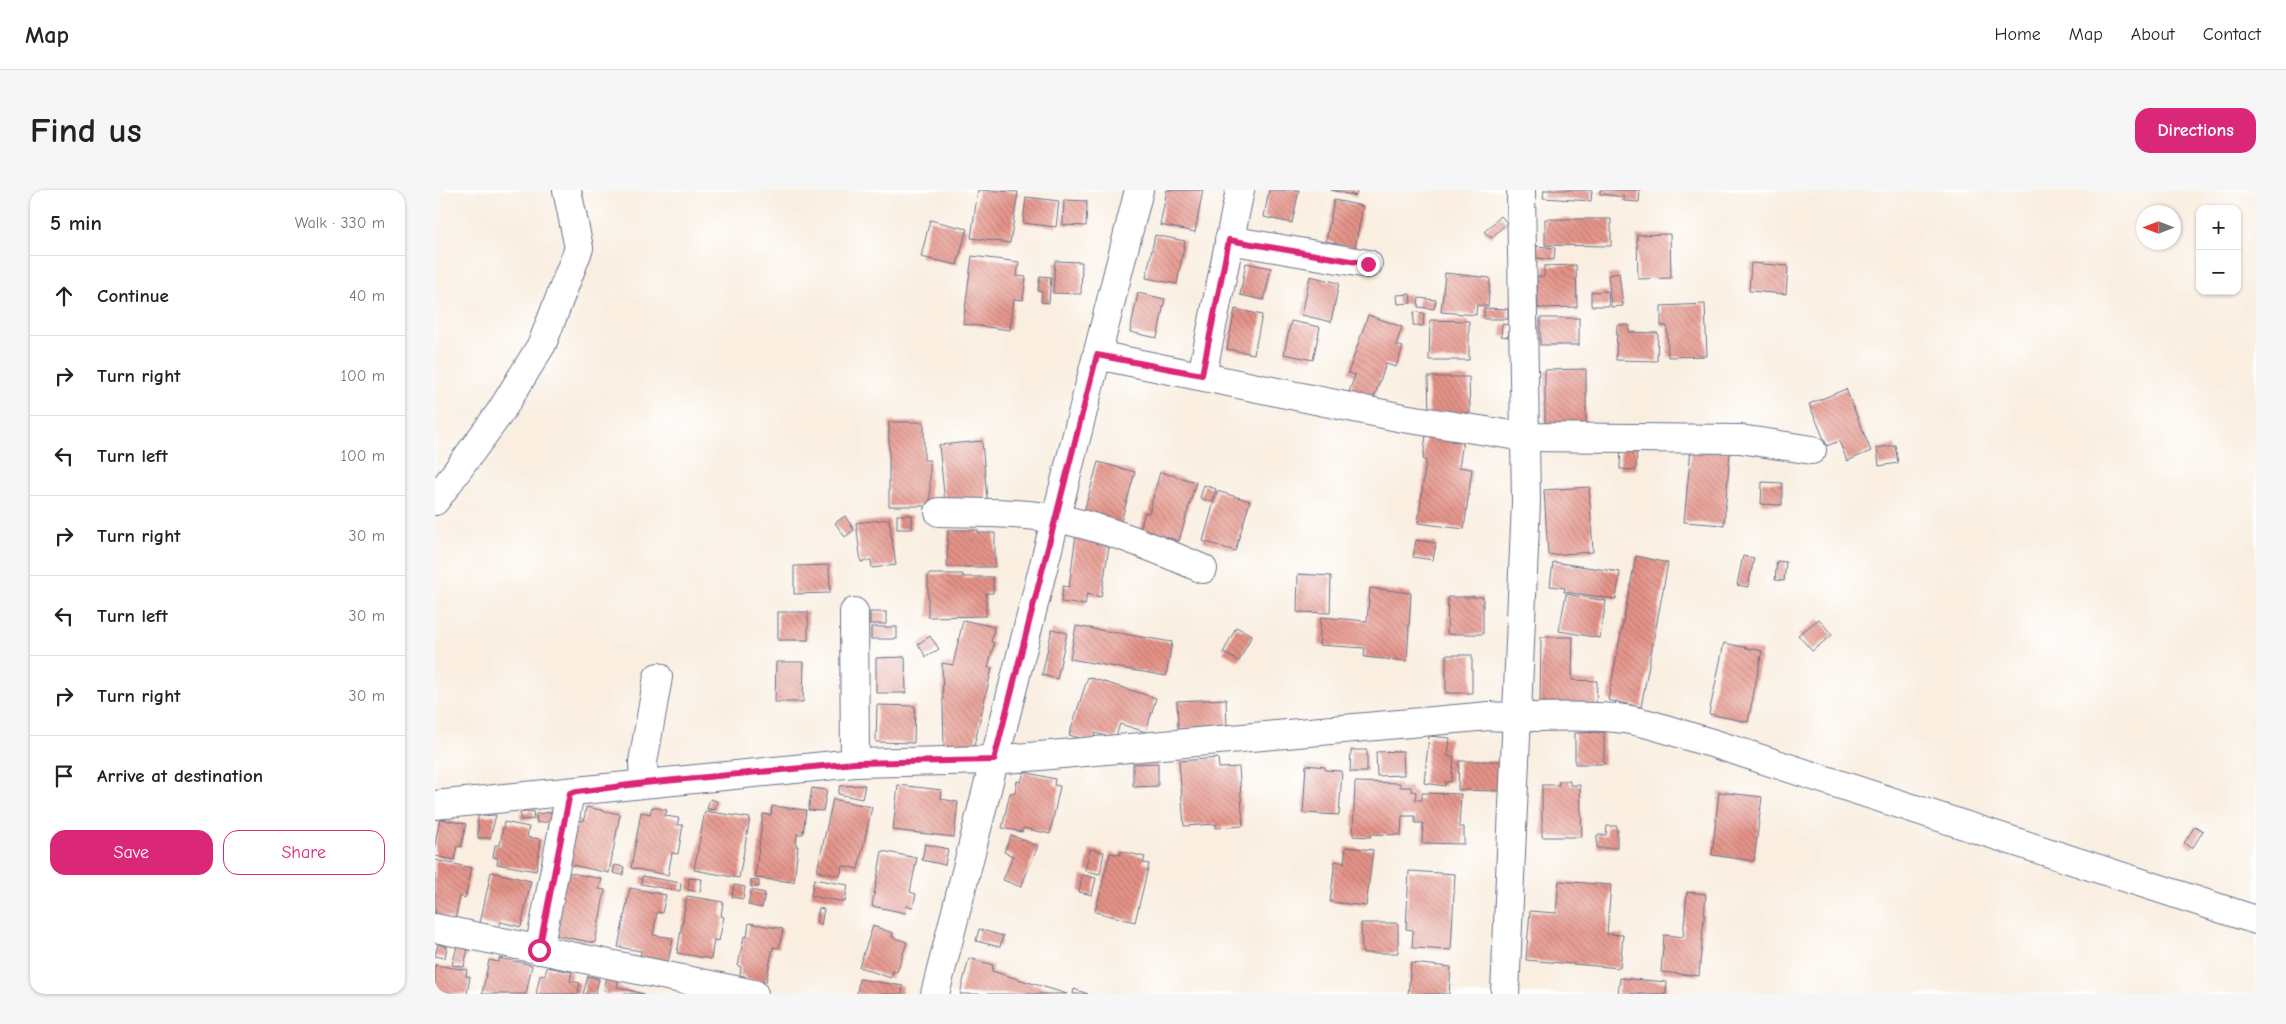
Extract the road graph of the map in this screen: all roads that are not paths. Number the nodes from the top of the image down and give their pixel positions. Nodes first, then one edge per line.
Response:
1 (567, 190) edge
2 (1139, 190) edge
3 (1240, 190) edge
4 (1521, 190) edge
5 (1229, 240) junction
6 (1368, 264) dead end
7 (1097, 355) junction
8 (1202, 375) junction
9 (1525, 437) junction
10 (1812, 450) dead end
11 (435, 501) edge
12 (939, 512) dead end
13 (1055, 518) junction
14 (1203, 569) dead end
15 (854, 612) dead end
16 (658, 677) dead end
17 (1518, 718) junction
18 (994, 760) junction
19 (855, 763) junction
20 (644, 783) junction
21 (570, 793) junction
22 (435, 805) edge
23 (2256, 920) edge
24 (435, 928) edge
25 (539, 950) junction
26 (754, 994) edge
27 (935, 994) edge
28 (1505, 994) edge

1 - 11 street
2 - 7 street
3 - 5 street
4 - 9 street
5 - 6 street
5 - 8 street
7 - 8 street
7 - 13 street
8 - 9 street
9 - 10 street
9 - 17 street
12 - 13 street
13 - 14 street
13 - 18 street
15 - 19 street
16 - 20 street
17 - 18 street
17 - 23 street
17 - 28 street
18 - 19 street
18 - 27 street
19 - 20 street
20 - 21 street
21 - 22 street
21 - 25 street
24 - 25 street
25 - 26 street

